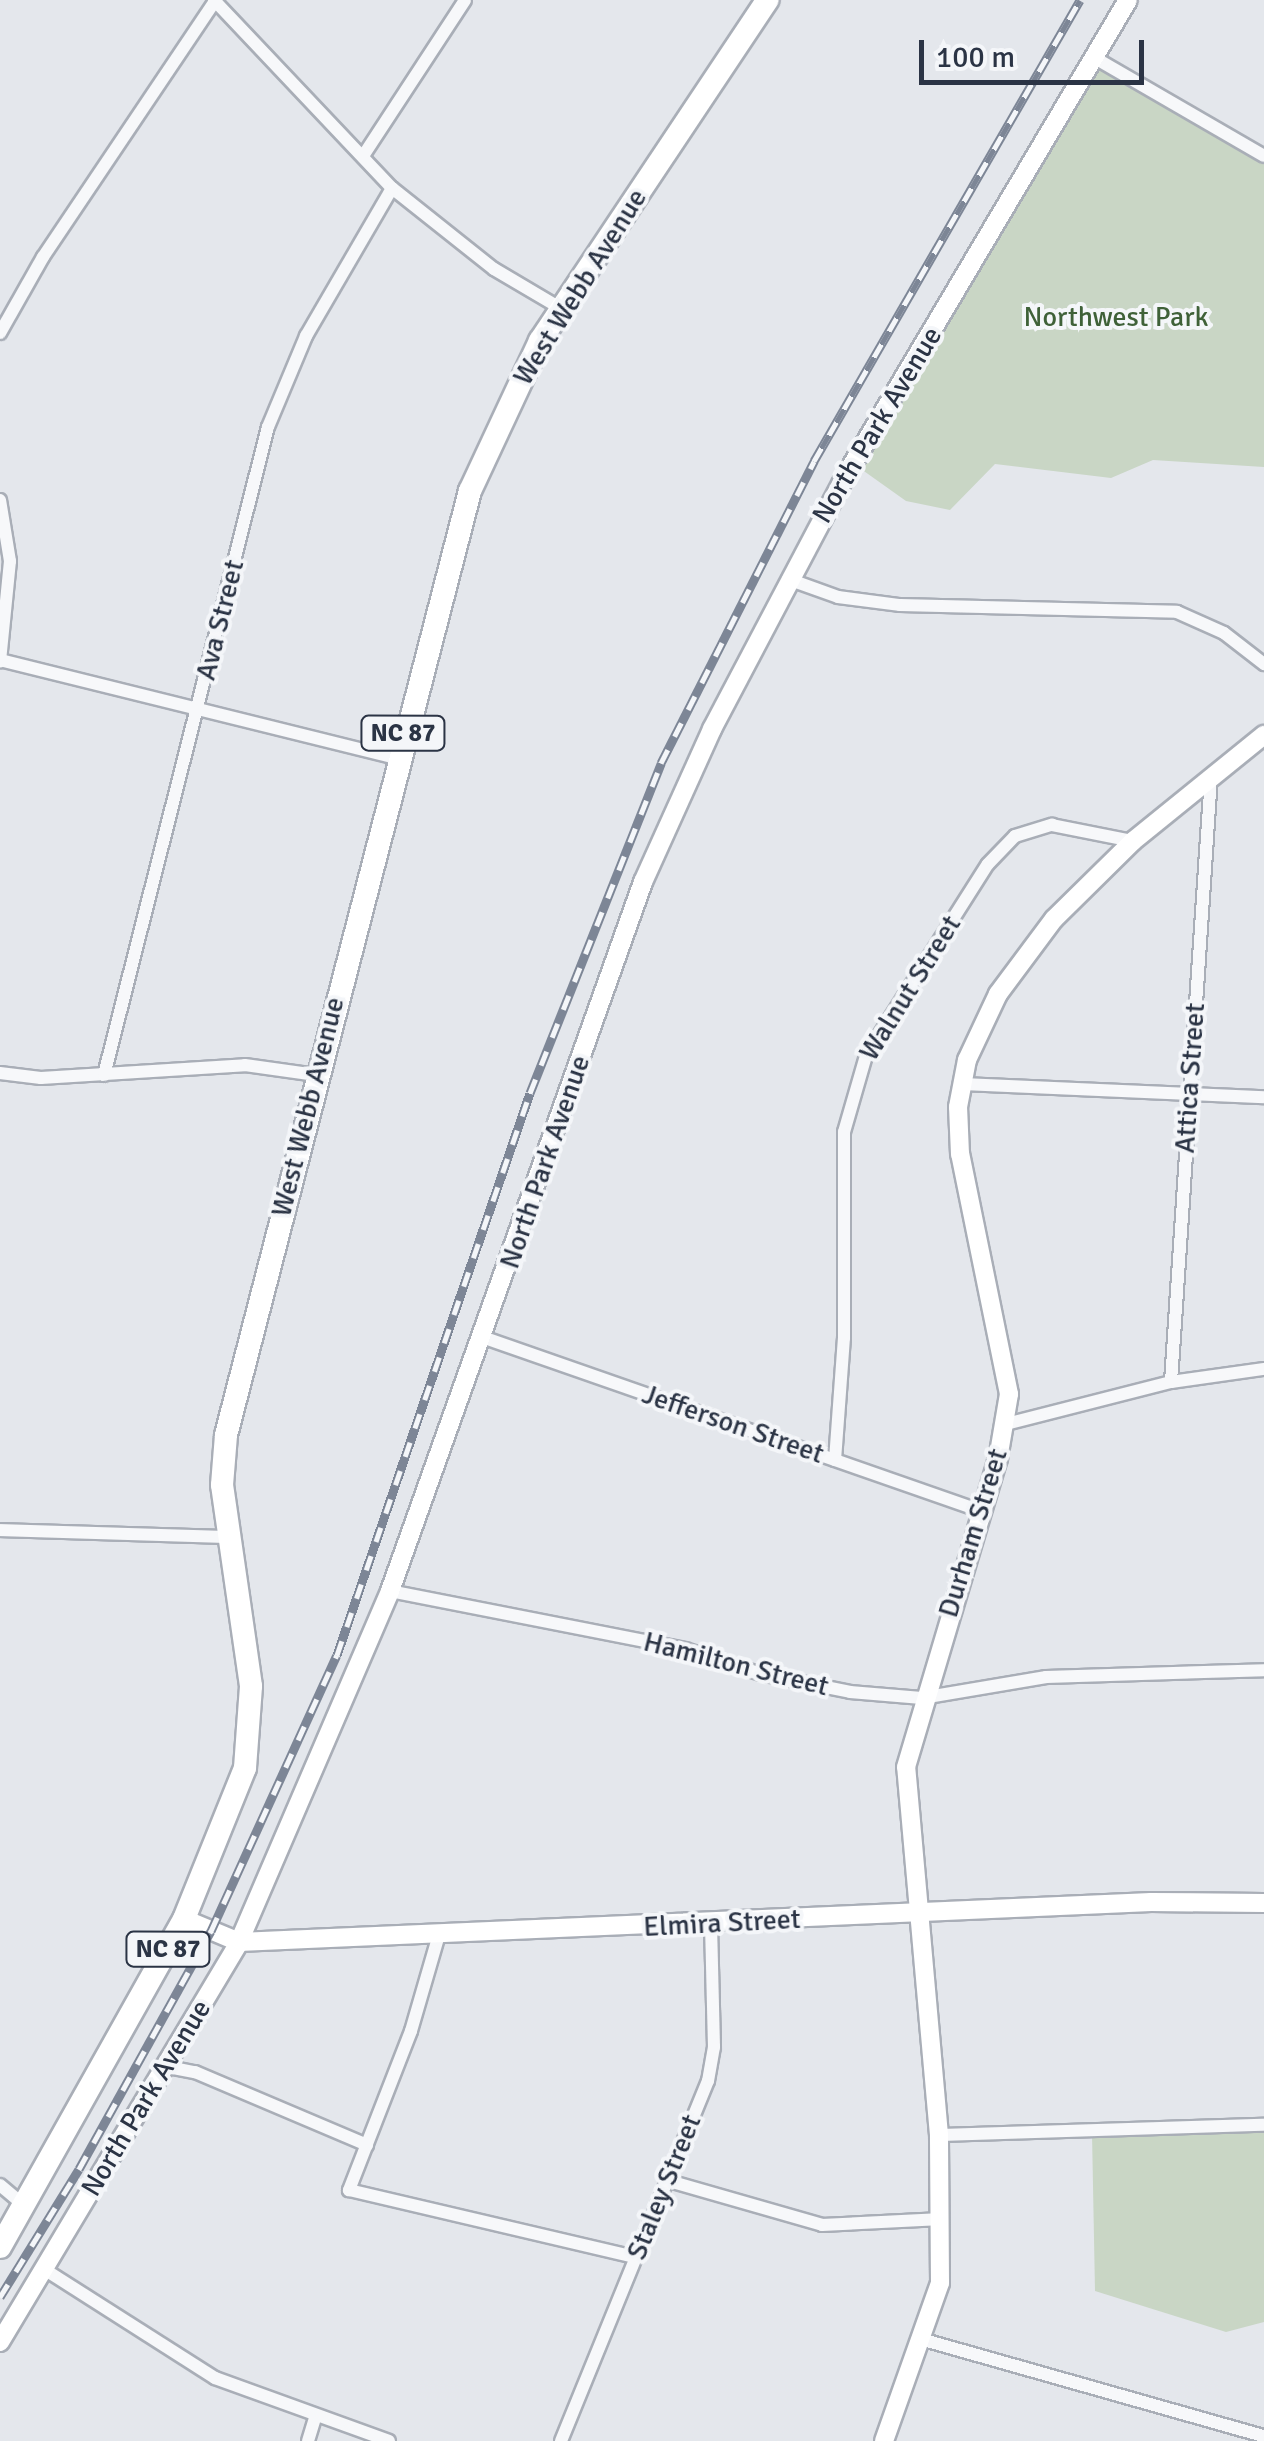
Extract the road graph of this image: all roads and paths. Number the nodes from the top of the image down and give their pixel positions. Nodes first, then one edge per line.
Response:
1 (463, 0) edge
2 (767, 0) edge
3 (1128, 0) edge
4 (215, 1) edge
5 (1095, 58) junction
6 (362, 156) junction
7 (1264, 156) edge
8 (392, 188) junction
9 (560, 308) junction
10 (0, 333) edge
11 (0, 500) edge
12 (788, 579) junction
13 (0, 661) edge
14 (1264, 664) edge
15 (198, 707) junction
16 (1264, 735) edge
17 (396, 758) junction
18 (1211, 775) junction
19 (1134, 842) junction
20 (0, 1073) edge
21 (104, 1075) junction
22 (316, 1075) junction
23 (964, 1084) junction
24 (1188, 1095) junction
25 (1264, 1097) edge
26 (485, 1338) junction
27 (1264, 1369) edge
28 (1171, 1382) junction
29 (1006, 1424) junction
30 (835, 1460) junction
31 (981, 1510) junction
32 (0, 1530) edge
33 (228, 1537) junction
34 (390, 1592) junction
35 (1264, 1670) edge
36 (922, 1698) junction
37 (1264, 1903) edge
38 (919, 1913) junction
39 (184, 1919) junction
40 (711, 1923) junction
41 (438, 1938) junction
42 (240, 1942) junction
43 (163, 2066) junction
44 (1264, 2125) edge
45 (940, 2135) junction
46 (366, 2145) junction
47 (669, 2181) junction
48 (2, 2189) edge
49 (25, 2206) junction
50 (942, 2219) junction
51 (0, 2247) edge
52 (635, 2257) junction
53 (47, 2271) junction
54 (924, 2340) junction
55 (0, 2342) edge
56 (316, 2418) junction
57 (1264, 2436) edge
58 (308, 2441) edge
59 (389, 2441) edge
60 (561, 2441) edge
61 (884, 2441) edge

1 - 6 street
2 - 9 highway, West Webb Avenue / NC 87
3 - 5 street, North Park Avenue
4 - 6 street
4 - 10 street
5 - 7 street
5 - 12 street, North Park Avenue
6 - 8 street
8 - 9 street
8 - 15 street, Ava Street
9 - 17 highway, West Webb Avenue / NC 87
11 - 13 street
12 - 14 street
12 - 26 street, North Park Avenue
13 - 15 street
15 - 17 street
15 - 21 street, Ava Street
16 - 18 street, Durham Street
17 - 22 highway, West Webb Avenue / NC 87
18 - 19 street, Durham Street
18 - 24 street, Attica Street
19 - 23 street, Durham Street
19 - 30 street, Walnut Street
20 - 21 street
21 - 22 street
22 - 33 highway, West Webb Avenue / NC 87
23 - 24 street
23 - 29 street, Durham Street
24 - 25 street
24 - 28 street, Attica Street
26 - 30 street, Jefferson Street
26 - 34 street, North Park Avenue
27 - 28 street
28 - 29 street
29 - 31 street, Durham Street
30 - 31 street, Jefferson Street
31 - 36 street, Durham Street
32 - 33 street
33 - 39 highway, West Webb Avenue / NC 87
34 - 36 street, Hamilton Street
34 - 42 street, North Park Avenue
35 - 36 street, Hamilton Street
36 - 38 street, Durham Street
37 - 38 street, Elmira Street
38 - 40 street, Elmira Street
38 - 45 street, Durham Street
39 - 42 street, Elmira Street
39 - 49 highway, West Webb Avenue / NC 87
40 - 41 street, Elmira Street
40 - 47 street, Staley Street
41 - 42 street, Elmira Street
41 - 46 street
42 - 43 street, North Park Avenue
43 - 46 street
43 - 53 street, North Park Avenue
44 - 45 street
45 - 50 street, Durham Street
46 - 52 street
47 - 50 street
47 - 52 street, Staley Street
48 - 49 street
49 - 51 highway, West Webb Avenue / NC 87
50 - 54 street, Durham Street
52 - 60 street, Staley Street
53 - 55 street, North Park Avenue
53 - 56 street
54 - 57 street
54 - 61 street, Durham Street
56 - 58 street
56 - 59 street

